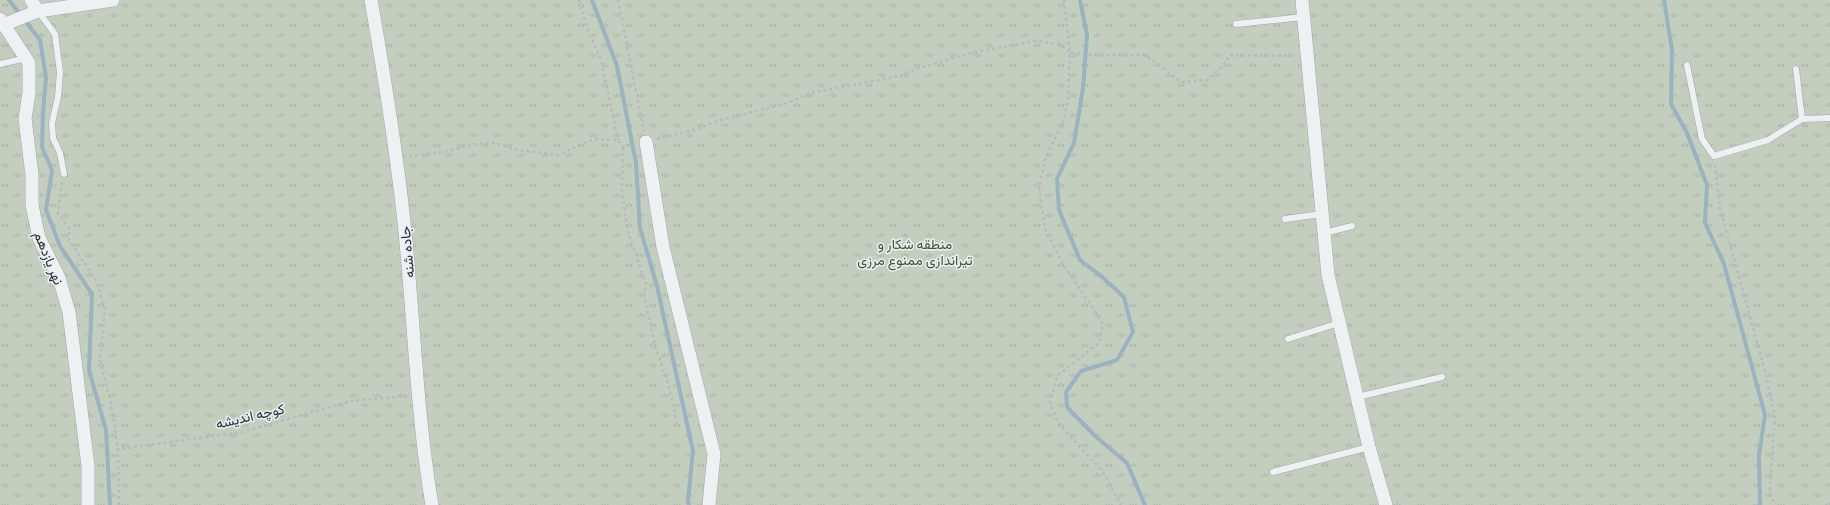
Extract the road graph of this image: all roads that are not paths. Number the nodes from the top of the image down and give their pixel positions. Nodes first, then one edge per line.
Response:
1 (113, 0) edge
2 (371, 0) edge
3 (1302, 0) edge
4 (33, 8) edge
5 (1303, 17) junction
6 (5, 22) edge
7 (1236, 24) dead end
8 (26, 58) junction
9 (0, 64) edge
10 (1687, 65) dead end
11 (1796, 69) dead end
12 (1830, 118) edge
13 (1802, 119) junction
14 (646, 142) road end
15 (64, 174) road end
16 (1322, 214) junction
17 (1285, 219) dead end
18 (1352, 226) dead end
19 (1324, 233) junction
20 (1340, 323) junction
21 (1288, 338) dead end
22 (1442, 378) dead end
23 (1357, 397) junction
24 (1369, 447) junction
25 (1273, 472) dead end
26 (88, 505) edge
27 (432, 505) edge
28 (709, 505) edge
29 (1386, 505) edge

1 - 4 street
2 - 27 street, جاده شنه
3 - 5 street
4 - 6 street
4 - 15 lane
5 - 7 lane
5 - 16 street
6 - 8 street, نهر یازدهم
8 - 9 lane
8 - 26 street, نهر یازدهم
10 - 13 lane
11 - 13 lane
12 - 13 lane
14 - 28 street
16 - 17 lane
16 - 19 street
18 - 19 lane
19 - 20 street
20 - 21 lane
20 - 23 street
22 - 23 lane
23 - 24 street
24 - 25 lane
24 - 29 street

